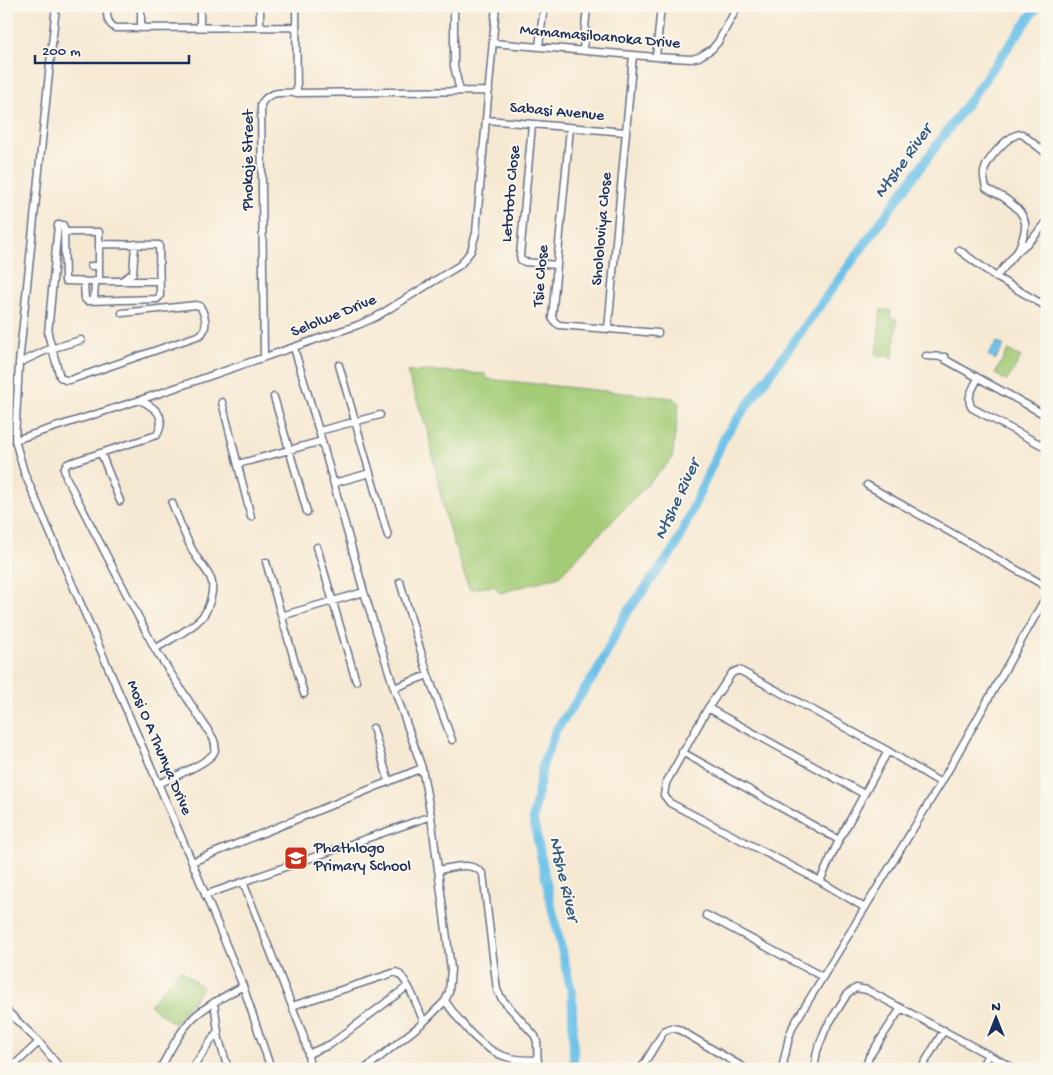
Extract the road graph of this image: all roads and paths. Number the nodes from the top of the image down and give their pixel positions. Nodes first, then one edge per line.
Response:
1 (56, 6) edge
2 (107, 6) edge
3 (141, 6) edge
4 (200, 6) edge
5 (260, 6) edge
6 (296, 6) edge
7 (454, 6) edge
8 (496, 6) edge
9 (544, 6) edge
10 (587, 6) edge
11 (660, 6) edge
12 (738, 6) edge
13 (200, 27) junction
14 (260, 27) junction
15 (296, 27) junction
16 (141, 28) junction
17 (493, 42) junction
18 (539, 46) junction
19 (583, 50) junction
20 (633, 55) junction
21 (656, 57) junction
22 (460, 91) junction
23 (489, 91) junction
24 (297, 92) junction
25 (486, 120) junction
26 (532, 125) junction
27 (570, 128) junction
28 (625, 132) junction
29 (1047, 154) edge
30 (1047, 222) edge
31 (64, 232) junction
32 (100, 244) junction
33 (135, 244) junction
34 (959, 250) dead end
35 (1017, 252) junction
36 (55, 253) junction
37 (65, 253) junction
38 (556, 265) junction
39 (91, 266) dead end
40 (100, 266) junction
41 (996, 277) junction
42 (53, 281) junction
43 (65, 281) junction
44 (96, 281) junction
45 (122, 281) junction
46 (160, 281) junction
47 (84, 282) junction
48 (94, 301) junction
49 (1047, 307) edge
50 (122, 313) dead end
51 (608, 329) junction
52 (658, 333) dead end
53 (81, 340) dead end
54 (294, 348) junction
55 (53, 349) junction
56 (926, 356) dead end
57 (264, 357) junction
58 (19, 363) junction
59 (339, 364) dead end
60 (978, 378) junction
61 (274, 397) dead end
62 (140, 400) junction
63 (222, 402) dead end
64 (380, 415) dead end
65 (1047, 416) edge
66 (354, 422) junction
67 (319, 431) junction
68 (15, 440) junction
69 (322, 442) junction
70 (1047, 448) edge
71 (290, 451) junction
72 (102, 453) junction
73 (238, 464) junction
74 (370, 473) junction
75 (334, 483) junction
76 (867, 485) dead end
77 (120, 501) dead end
78 (172, 503) dead end
79 (307, 512) dead end
80 (251, 517) dead end
81 (388, 536) dead end
82 (317, 547) dead end
83 (266, 562) dead end
84 (400, 582) dead end
85 (1047, 588) edge
86 (364, 592) junction
87 (1047, 595) edge
88 (332, 602) junction
89 (281, 616) junction
90 (155, 648) junction
91 (428, 676) junction
92 (356, 680) dead end
93 (394, 688) junction
94 (304, 694) dead end
95 (708, 708) junction
96 (373, 728) dead end
97 (452, 740) dead end
98 (888, 751) junction
99 (682, 752) junction
100 (422, 768) junction
101 (389, 782) junction
102 (941, 783) junction
103 (158, 784) junction
104 (864, 794) junction
105 (431, 816) junction
106 (839, 840) junction
107 (192, 862) junction
108 (438, 870) junction
109 (820, 881) junction
110 (243, 882) junction
111 (205, 895) junction
112 (865, 908) junction
113 (706, 916) dead end
114 (822, 977) junction
115 (243, 986) junction
116 (408, 986) junction
117 (446, 1001) junction
118 (214, 1002) junction
119 (292, 1006) junction
120 (902, 1008) junction
121 (6, 1010) edge
122 (424, 1022) junction
123 (944, 1030) junction
124 (217, 1032) junction
125 (39, 1042) junction
126 (308, 1054) junction
127 (988, 1055) junction
128 (538, 1060) junction
129 (368, 1068) edge
130 (10, 1069) edge
131 (61, 1069) edge
132 (160, 1069) edge
133 (192, 1069) edge
134 (228, 1069) edge
135 (271, 1069) edge
136 (310, 1069) edge
137 (538, 1069) edge
138 (641, 1069) edge
139 (746, 1069) edge
140 (782, 1069) edge
141 (814, 1069) edge
142 (865, 1069) edge
143 (921, 1069) edge
144 (980, 1069) edge
145 (1015, 1069) edge

1 - 58 street, Mosi O A Thunya Drive
2 - 16 street
3 - 16 street
4 - 13 street
5 - 14 street
6 - 15 street
7 - 22 street
8 - 17 street, Selolwe Drive
9 - 18 street
10 - 19 street
11 - 21 street
12 - 21 street, Mamamasiloanoka Drive
13 - 14 street
13 - 16 street
14 - 15 street
15 - 24 street
17 - 18 street, Mamamasiloanoka Drive
17 - 23 street, Selolwe Drive
18 - 19 street, Mamamasiloanoka Drive
19 - 20 street, Mamamasiloanoka Drive
20 - 21 street, Mamamasiloanoka Drive
20 - 28 street, Shololoviya Close
22 - 23 street, Phokoje Street
22 - 24 street, Phokoje Street
23 - 25 street, Selolwe Drive
24 - 57 street, Phokoje Street
25 - 26 street, Sabasi Avenue
25 - 54 street, Selolwe Drive
26 - 27 street, Sabasi Avenue
26 - 38 street, Letototo Close
27 - 28 street, Sabasi Avenue
27 - 38 street, Tsie Close
28 - 51 street, Shololoviya Close
29 - 35 street
30 - 35 street
31 - 32 street
31 - 36 street
31 - 37 street
32 - 33 street
32 - 40 street
33 - 45 street
33 - 46 street
34 - 41 street
35 - 41 street
36 - 37 street
36 - 42 street
37 - 43 street
38 - 51 street, Tsie Close
39 - 40 street
40 - 44 street
41 - 49 street
42 - 43 street
42 - 55 street
43 - 47 street
44 - 45 street
44 - 47 street
44 - 48 street
45 - 46 street
46 - 48 street
47 - 48 street
50 - 55 street
51 - 52 street, Tsie Close
53 - 55 street
54 - 57 street, Selolwe Drive
54 - 67 street
55 - 58 street
56 - 60 street
57 - 62 street, Selolwe Drive
58 - 68 street, Mosi O A Thunya Drive
59 - 66 street
60 - 65 street
60 - 70 street
61 - 71 street
62 - 68 street, Selolwe Drive
62 - 72 street
63 - 73 street
64 - 66 street
66 - 67 street
66 - 74 street
67 - 69 street
68 - 103 street, Mosi O A Thunya Drive
69 - 71 street
69 - 75 street
71 - 73 street
71 - 79 street
72 - 77 street
72 - 90 street
73 - 80 street
74 - 75 street
74 - 81 street
75 - 86 street
76 - 85 street
78 - 90 street
82 - 88 street
83 - 89 street
84 - 91 street
86 - 88 street
86 - 93 street
87 - 102 street
88 - 89 street
88 - 92 street
89 - 94 street
90 - 103 street
91 - 93 street
91 - 97 street
93 - 100 street
95 - 98 street
95 - 99 street
95 - 104 street
96 - 101 street
98 - 102 street
98 - 104 street
99 - 106 street
99 - 109 street
100 - 101 street
100 - 105 street
101 - 107 street
102 - 112 street
103 - 107 street, Mosi O A Thunya Drive
104 - 106 street
105 - 108 street
105 - 110 street
106 - 109 street
107 - 111 street, Mosi O A Thunya Drive
108 - 117 street
108 - 128 street
109 - 112 street
110 - 111 street
110 - 119 street
111 - 115 street, Mosi O A Thunya Drive
112 - 114 street
113 - 114 street
114 - 140 street
115 - 118 street
115 - 135 street, Mosi O A Thunya Drive
116 - 119 street
116 - 122 street
116 - 126 street
117 - 122 street
117 - 128 street
118 - 124 street
118 - 132 street
119 - 126 street
120 - 123 street
120 - 141 street
120 - 142 street
121 - 125 street
122 - 129 street
123 - 127 street
123 - 143 street
124 - 133 street
124 - 134 street
125 - 130 street
125 - 131 street
126 - 136 street
127 - 144 street
127 - 145 street
128 - 137 street
138 - 139 street

